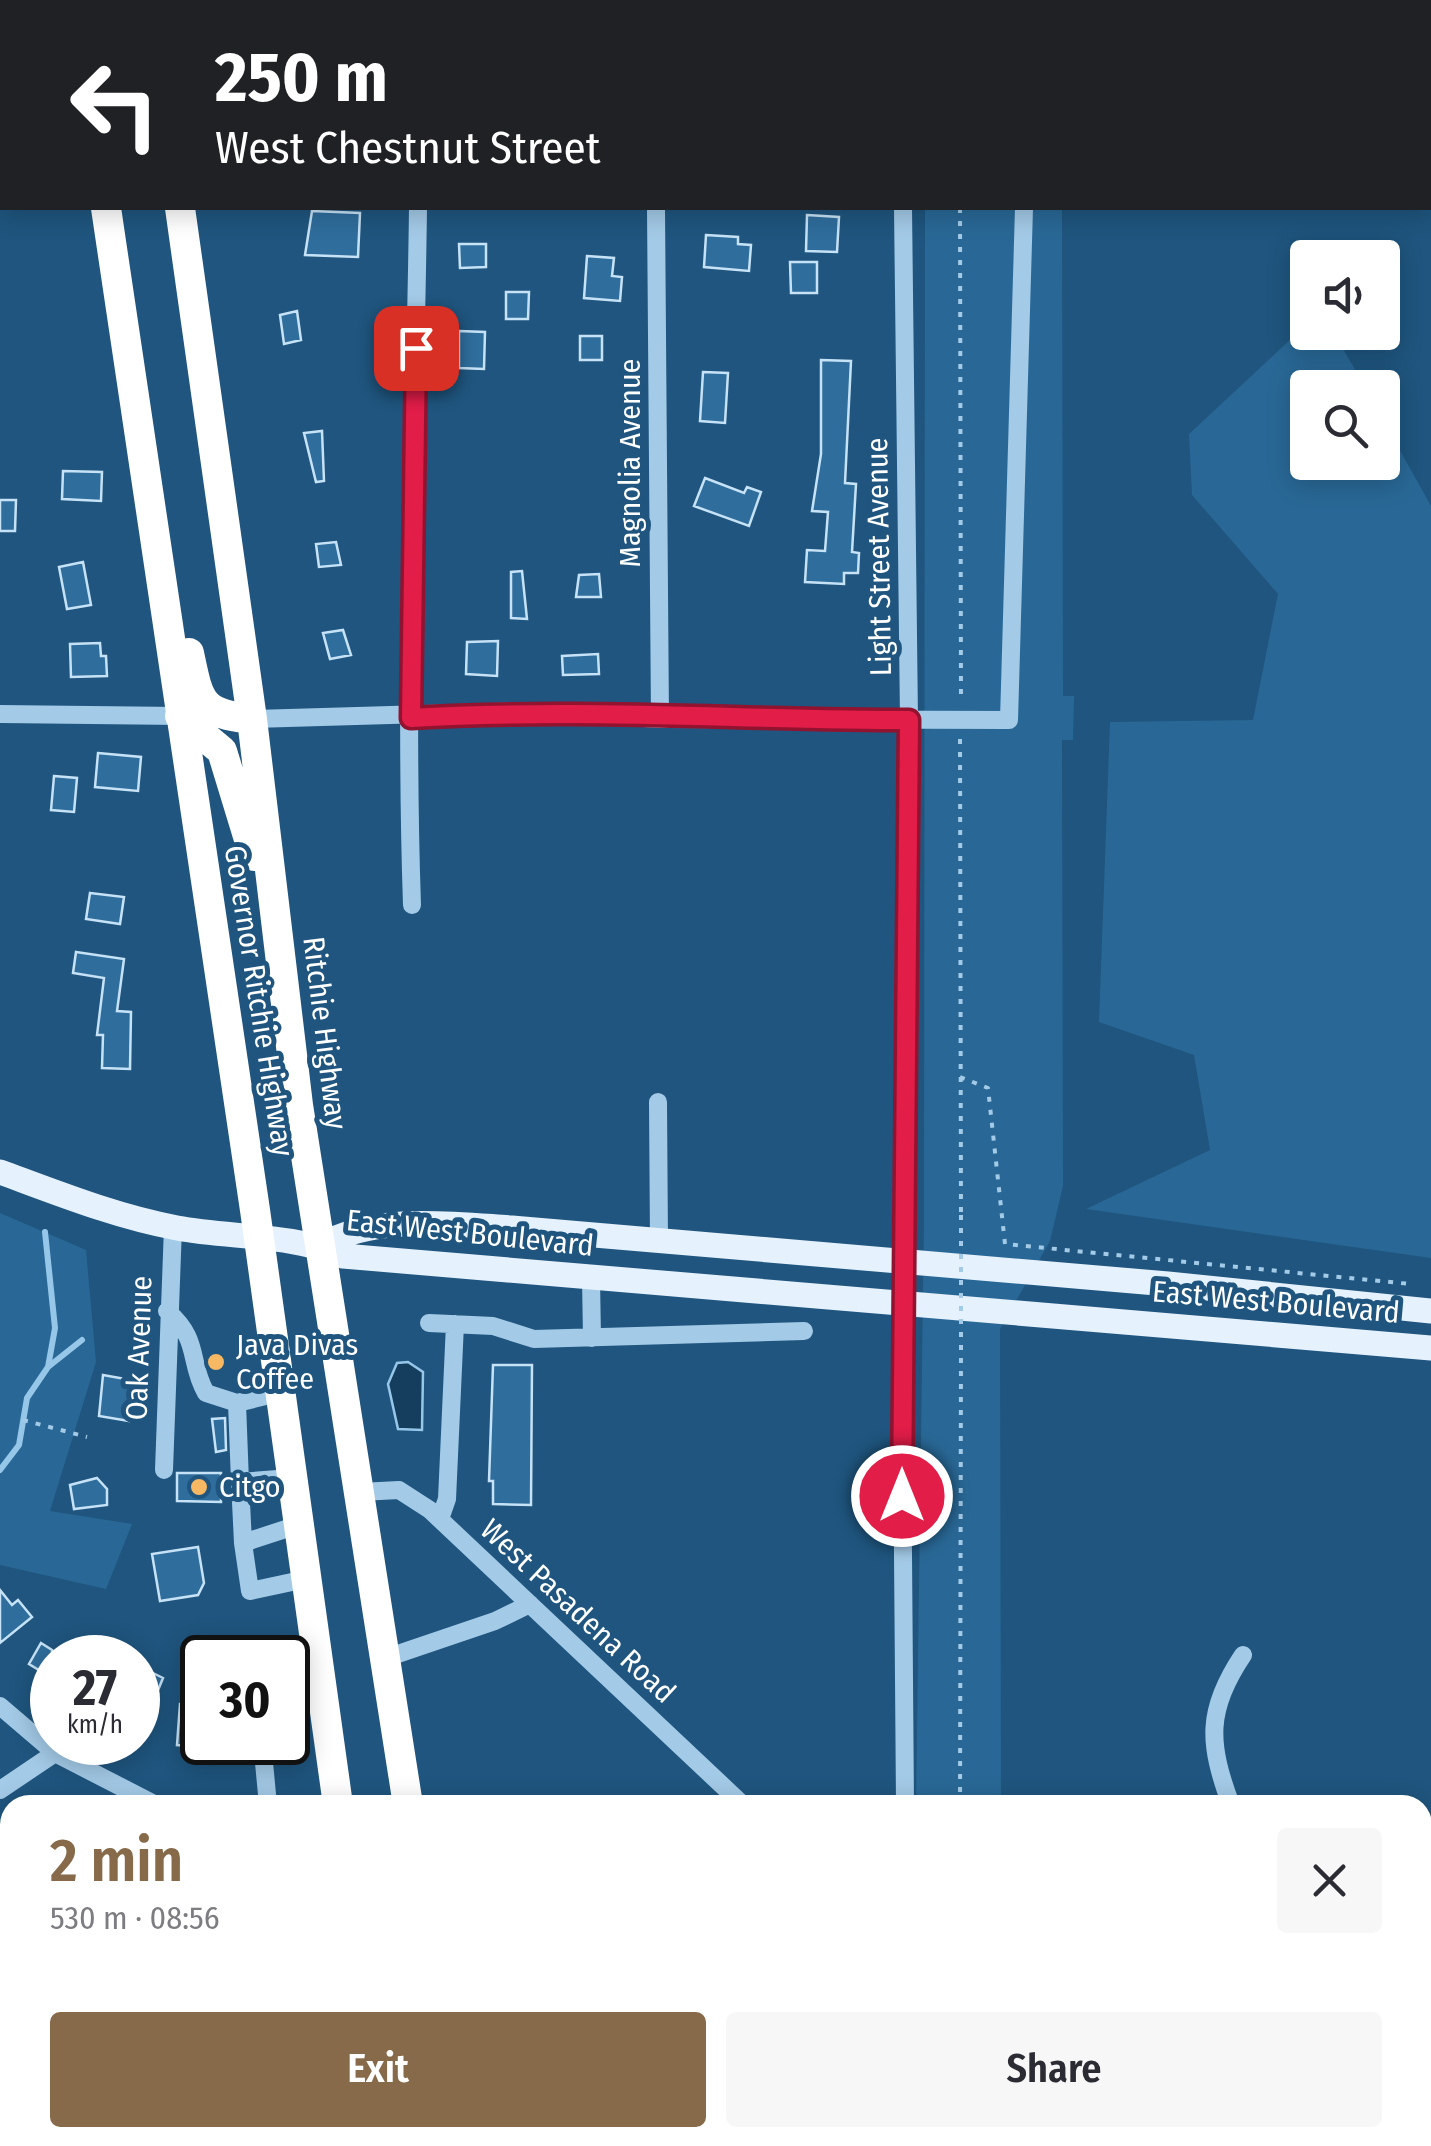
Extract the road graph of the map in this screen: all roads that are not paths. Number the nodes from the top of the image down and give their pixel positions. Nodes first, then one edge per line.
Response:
1 (106, 210) edge
2 (180, 210) edge
3 (418, 210) edge
4 (656, 210) edge
5 (902, 210) edge
6 (1024, 210) edge
7 (148, 496) junction
8 (0, 714) edge
9 (180, 716) junction
10 (411, 718) junction
11 (252, 719) junction
12 (660, 719) junction
13 (909, 720) junction
14 (412, 906) dead end
15 (278, 936) junction
16 (658, 1102) dead end
17 (0, 1172) edge
18 (173, 1227) junction
19 (257, 1240) junction
20 (659, 1242) junction
21 (320, 1246) junction
22 (901, 1260) junction
23 (591, 1280) junction
24 (900, 1303) junction
25 (167, 1311) junction
26 (1431, 1311) edge
27 (429, 1323) dead end
28 (455, 1324) junction
29 (804, 1331) dead end
30 (592, 1338) junction
31 (1431, 1348) edge
32 (278, 1393) junction
33 (237, 1403) junction
34 (164, 1470) dead end
35 (291, 1478) junction
36 (240, 1482) junction
37 (360, 1492) junction
38 (440, 1519) junction
39 (298, 1525) junction
40 (244, 1543) junction
41 (306, 1579) junction
42 (530, 1604) junction
43 (1243, 1655) dead end
44 (386, 1658) junction
45 (0, 1706) edge
46 (30, 1732) edge
47 (36, 1765) edge
48 (78, 1765) edge
49 (264, 1765) edge
50 (0, 1790) edge
51 (136, 1795) edge
52 (267, 1795) edge
53 (337, 1795) edge
54 (407, 1795) edge
55 (732, 1795) edge
56 (904, 1795) edge
57 (1228, 1795) edge

1 - 7 highway, Governor Ritchie Highway
2 - 11 highway, Ritchie Highway
3 - 10 street
4 - 12 street, Magnolia Avenue
5 - 13 street, Light Street Avenue
6 - 13 street
7 - 9 highway, Governor Ritchie Highway
7 - 11 highway
8 - 9 street
9 - 15 highway
9 - 19 highway, Governor Ritchie Highway
10 - 11 street
10 - 12 street
10 - 14 street
11 - 15 highway, Ritchie Highway
12 - 13 street
13 - 22 street, Light Street Avenue
15 - 21 highway, Ritchie Highway
16 - 20 street
17 - 18 main road
18 - 19 main road
18 - 25 street, Oak Avenue
19 - 21 main road
19 - 32 highway, Governor Ritchie Highway
20 - 21 main road, East West Boulevard
20 - 22 main road, East West Boulevard
21 - 23 main road, East West Boulevard
21 - 37 highway, Ritchie Highway
22 - 24 street, Light Street Avenue
22 - 26 main road, East West Boulevard
23 - 24 main road, East West Boulevard
23 - 30 street
24 - 31 main road, East West Boulevard
24 - 56 street, Light Street Avenue
25 - 33 street
25 - 34 street, Oak Avenue
27 - 28 street
28 - 30 street
28 - 38 street
29 - 30 street
32 - 33 street
32 - 35 highway, Governor Ritchie Highway
33 - 36 street
35 - 36 street
35 - 39 highway, Governor Ritchie Highway
36 - 40 street
37 - 38 street, West Pasadena Road
37 - 44 highway, Ritchie Highway
38 - 42 street, West Pasadena Road
39 - 40 street
39 - 41 highway, Governor Ritchie Highway
40 - 41 street
41 - 53 highway, Governor Ritchie Highway
42 - 44 street
42 - 55 street, West Pasadena Road
43 - 57 street
44 - 54 highway, Ritchie Highway
45 - 46 street
47 - 50 street
48 - 51 street
49 - 52 street

